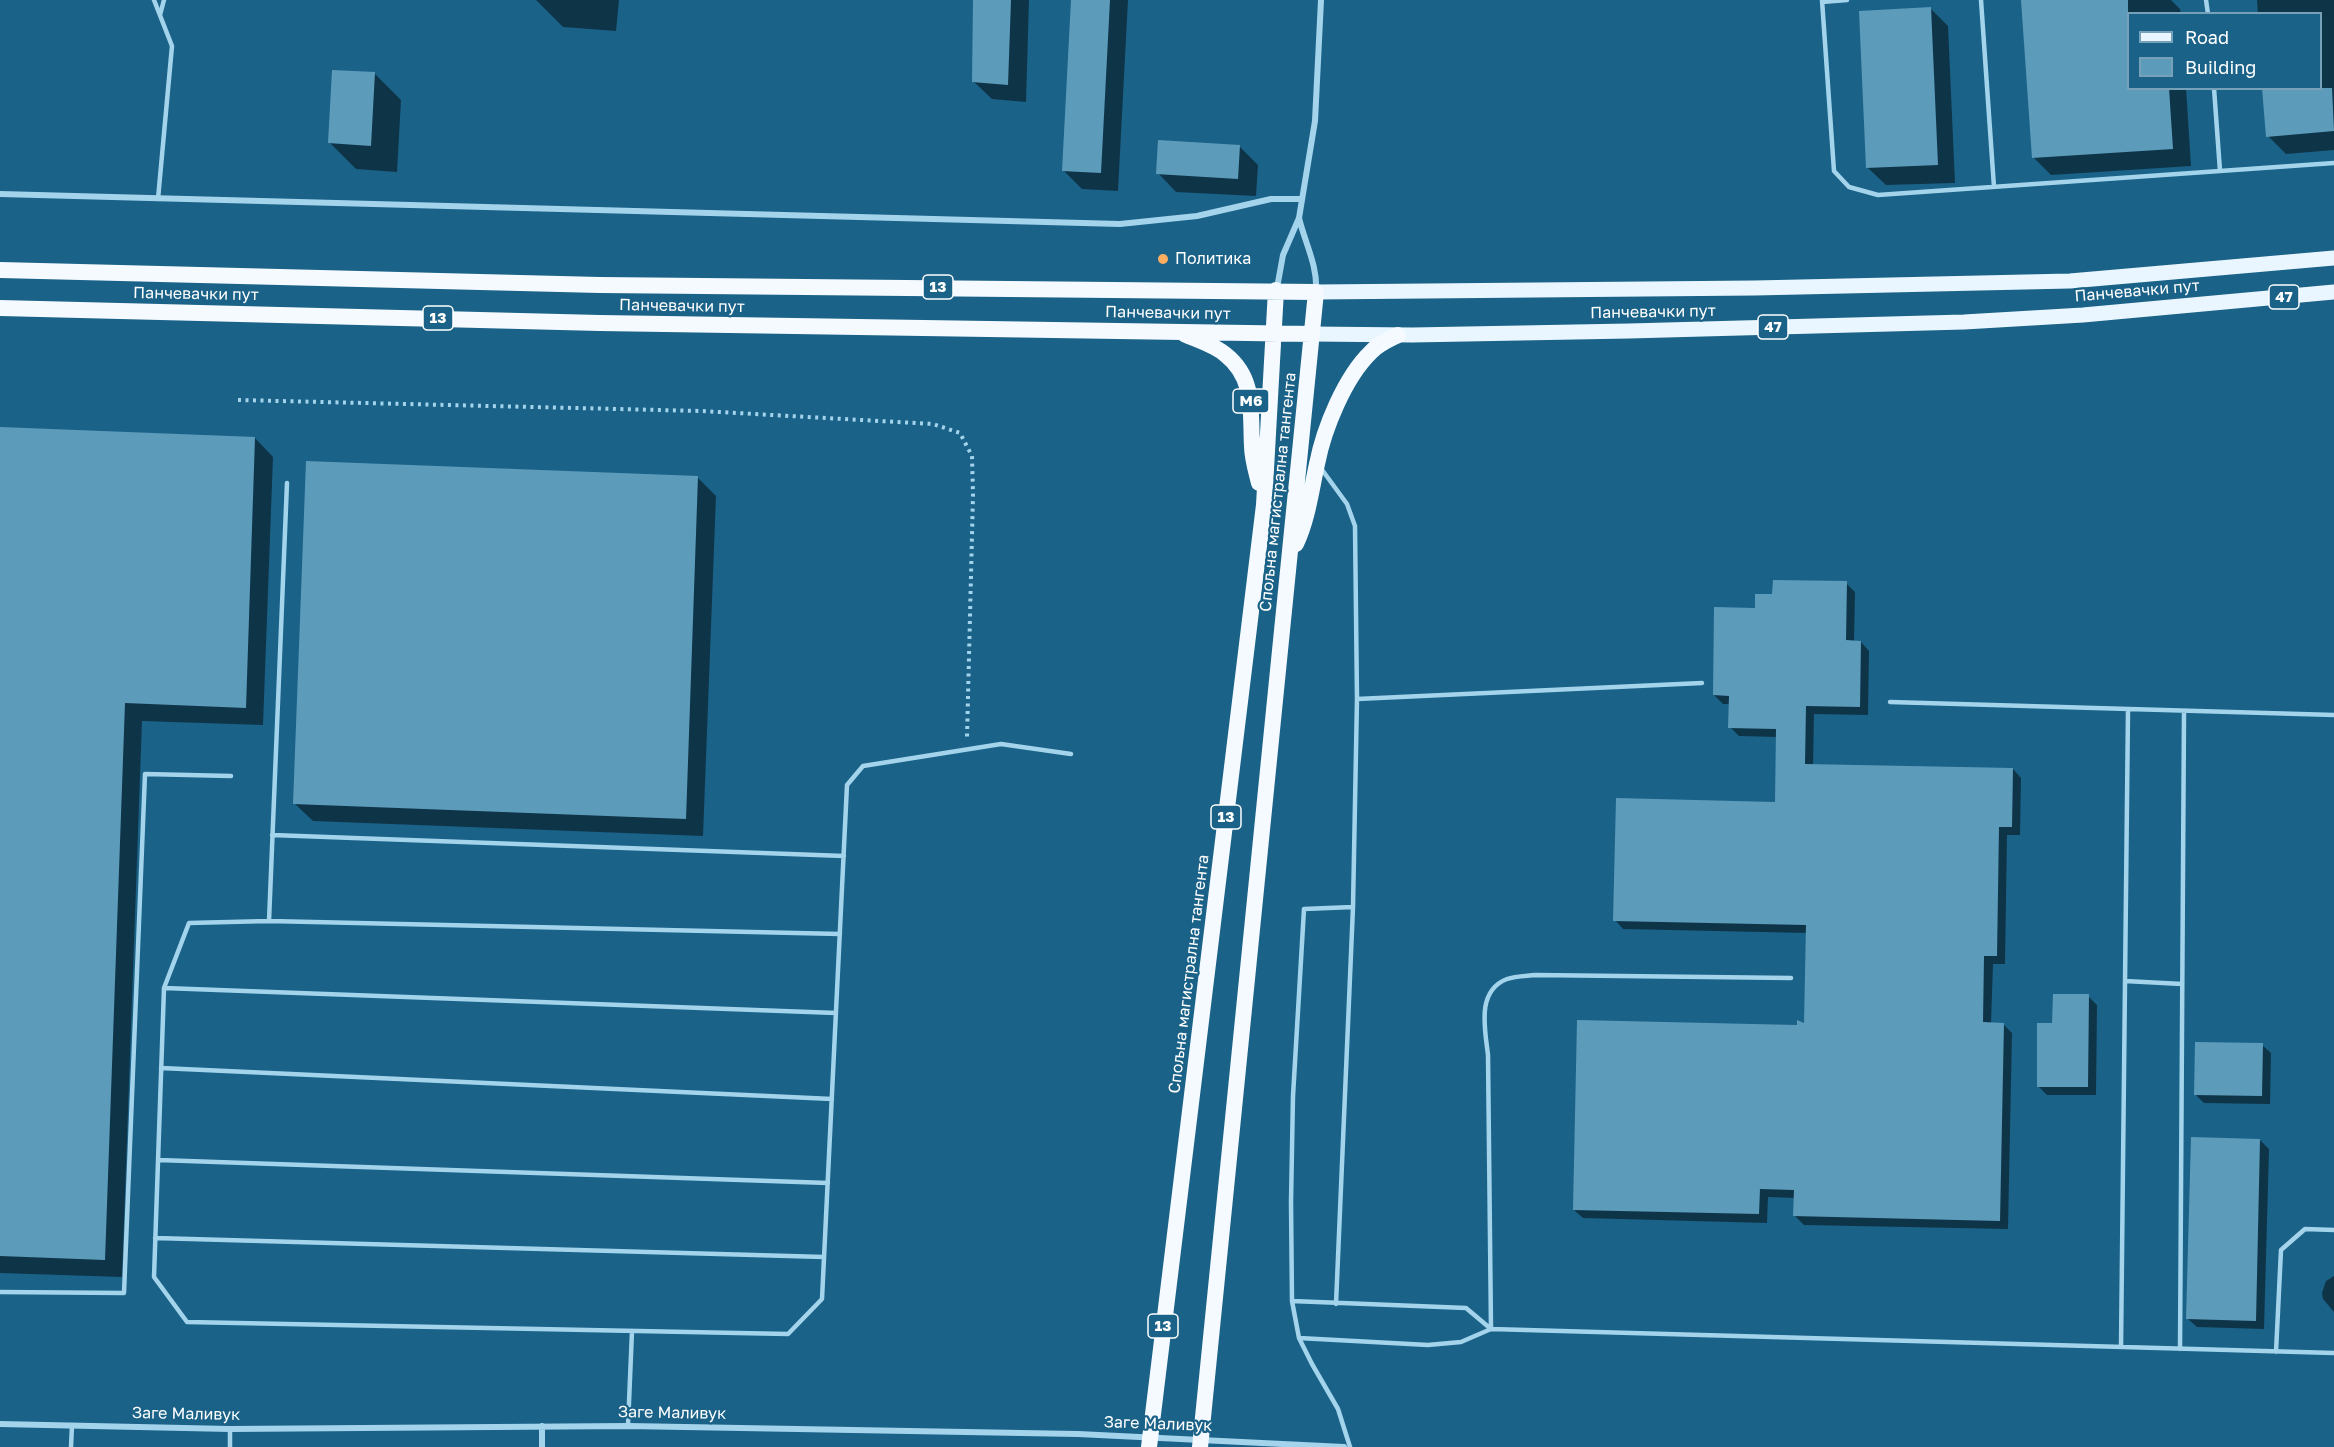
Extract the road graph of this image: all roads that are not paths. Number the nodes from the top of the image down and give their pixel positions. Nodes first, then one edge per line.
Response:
1 (154, 0) edge
2 (164, 0) edge
3 (1321, 0) edge
4 (1847, 0) edge
5 (1981, 0) edge
6 (1822, 1) edge
7 (160, 15) junction
8 (2214, 90) edge
9 (2334, 163) edge
10 (2220, 171) junction
11 (1994, 187) junction
12 (0, 194) edge
13 (158, 199) junction
14 (1302, 199) junction
15 (1299, 218) junction
16 (2334, 258) edge
17 (0, 270) edge
18 (1276, 290) junction
19 (1316, 292) junction
20 (2334, 292) edge
21 (0, 308) edge
22 (1180, 332) junction
23 (1274, 333) junction
24 (1312, 334) junction
25 (1398, 335) junction
26 (1317, 463) junction
27 (287, 483) dead end
28 (1264, 505) junction
29 (1290, 555) junction
30 (1702, 683) dead end
31 (1357, 699) junction
32 (1890, 702) dead end
33 (2128, 710) junction
34 (2184, 711) junction
35 (2334, 715) edge
36 (1071, 754) dead end
37 (231, 776) dead end
38 (272, 835) junction
39 (843, 856) junction
40 (1353, 907) junction
41 (269, 921) junction
42 (840, 934) junction
43 (1791, 978) dead end
44 (2125, 981) junction
45 (2182, 984) junction
46 (164, 988) junction
47 (836, 1013) junction
48 (161, 1068) junction
49 (832, 1099) junction
50 (158, 1160) junction
51 (828, 1183) junction
52 (2334, 1230) edge
53 (155, 1238) junction
54 (824, 1257) junction
55 (0, 1292) edge
56 (1292, 1301) junction
57 (1336, 1304) junction
58 (1491, 1329) junction
59 (632, 1331) junction
60 (1299, 1338) junction
61 (2121, 1347) junction
62 (2180, 1349) junction
63 (2276, 1352) junction
64 (2334, 1353) edge
65 (0, 1425) edge
66 (72, 1425) junction
67 (542, 1426) junction
68 (628, 1426) junction
69 (230, 1429) junction
70 (1149, 1442) edge
71 (1201, 1443) edge
72 (71, 1447) edge
73 (230, 1447) edge
74 (542, 1447) edge
75 (1344, 1447) edge
76 (1350, 1447) edge

1 - 7 lane
2 - 7 lane
3 - 14 street
4 - 6 lane
5 - 11 lane
6 - 11 lane
7 - 13 lane
8 - 10 lane
9 - 10 lane
10 - 11 lane
12 - 13 street
13 - 14 street
14 - 15 street
15 - 18 street
15 - 19 street
16 - 19 main road, Панчевачки пут / 47
17 - 18 highway, Панчевачки пут / 13
18 - 19 highway, Панчевачки пут / 13
18 - 23 highway, Спољна магистрална тангента / 13
19 - 24 highway, Спољна магистрална тангента / 13
20 - 25 main road, Панчевачки пут / 47
21 - 22 highway, Панчевачки пут / 13
22 - 23 highway, Панчевачки пут / 13
22 - 28 highway, M6
23 - 24 highway, Панчевачки пут / 13
23 - 28 highway, Спољна магистрална тангента / 13
24 - 25 main road, Панчевачки пут / 47
24 - 29 highway, Спољна магистрална тангента / 13
25 - 26 highway
26 - 29 highway
26 - 31 lane
27 - 38 lane
28 - 70 highway, Спољна магистрална тангента / 13
29 - 71 highway, Спољна магистрална тангента / 13
30 - 31 lane
31 - 40 lane
32 - 33 lane
33 - 34 lane
33 - 44 lane
34 - 35 lane
34 - 45 lane
36 - 39 lane
37 - 55 lane
38 - 39 lane
38 - 41 lane
39 - 42 lane
40 - 56 lane
40 - 57 lane
41 - 42 lane
41 - 46 lane
42 - 47 lane
43 - 58 lane
44 - 45 lane
44 - 61 lane
45 - 62 lane
46 - 47 lane
46 - 48 lane
47 - 49 lane
48 - 49 lane
48 - 50 lane
49 - 51 lane
50 - 51 lane
50 - 53 lane
51 - 54 lane
52 - 63 lane
53 - 54 lane
53 - 59 lane
54 - 59 lane
56 - 57 lane
56 - 60 lane
57 - 58 lane
58 - 60 lane
58 - 61 lane
59 - 68 lane
60 - 76 lane
61 - 62 lane
62 - 63 lane
63 - 64 lane
65 - 66 street, Заге Маливук
66 - 69 street, Заге Маливук
66 - 72 lane
67 - 68 street, Заге Маливук
67 - 69 street, Заге Маливук
67 - 74 street
68 - 70 street, Заге Маливук
69 - 73 lane
70 - 71 street, Заге Маливук
71 - 75 street, Заге Маливук

